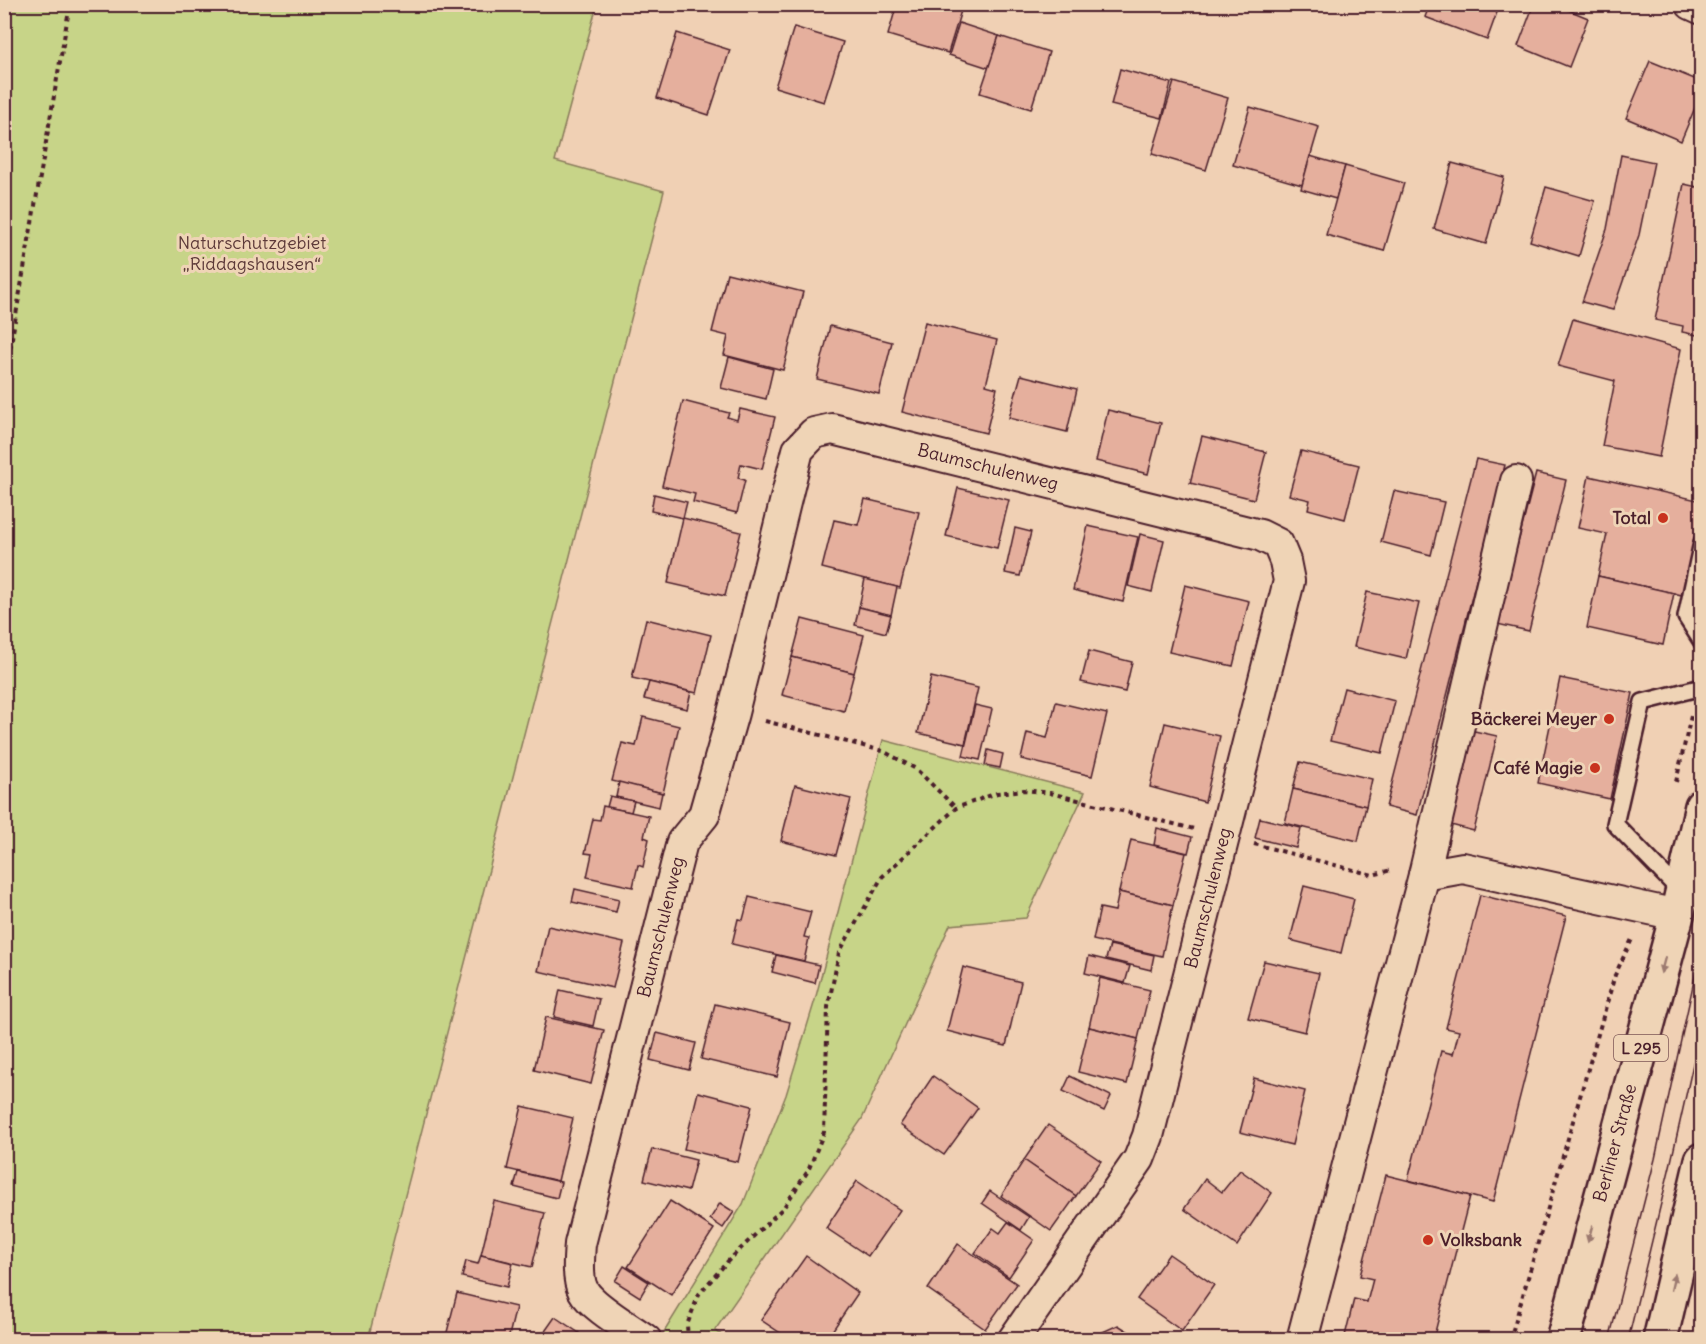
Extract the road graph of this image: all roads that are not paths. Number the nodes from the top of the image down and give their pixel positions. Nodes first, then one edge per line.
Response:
1 (1691, 4) edge
2 (1701, 9) edge
3 (1516, 480) dead end
4 (1701, 542) edge
5 (1701, 642) edge
6 (1700, 688) edge
7 (1688, 798) edge
8 (1424, 875) junction
9 (1668, 906) junction
10 (1701, 1160) edge
11 (646, 1340) edge
12 (1013, 1340) edge
13 (1302, 1340) edge
14 (1563, 1340) edge
15 (1660, 1340) edge

1 - 2 street
3 - 8 street
4 - 5 lane
6 - 9 lane
7 - 9 main road, Berliner Straße / L 295
8 - 9 street
8 - 13 street
9 -> 14 main road, Berliner Straße / L 295
15 -> 10 main road
11 - 12 street, Baumschulenweg

